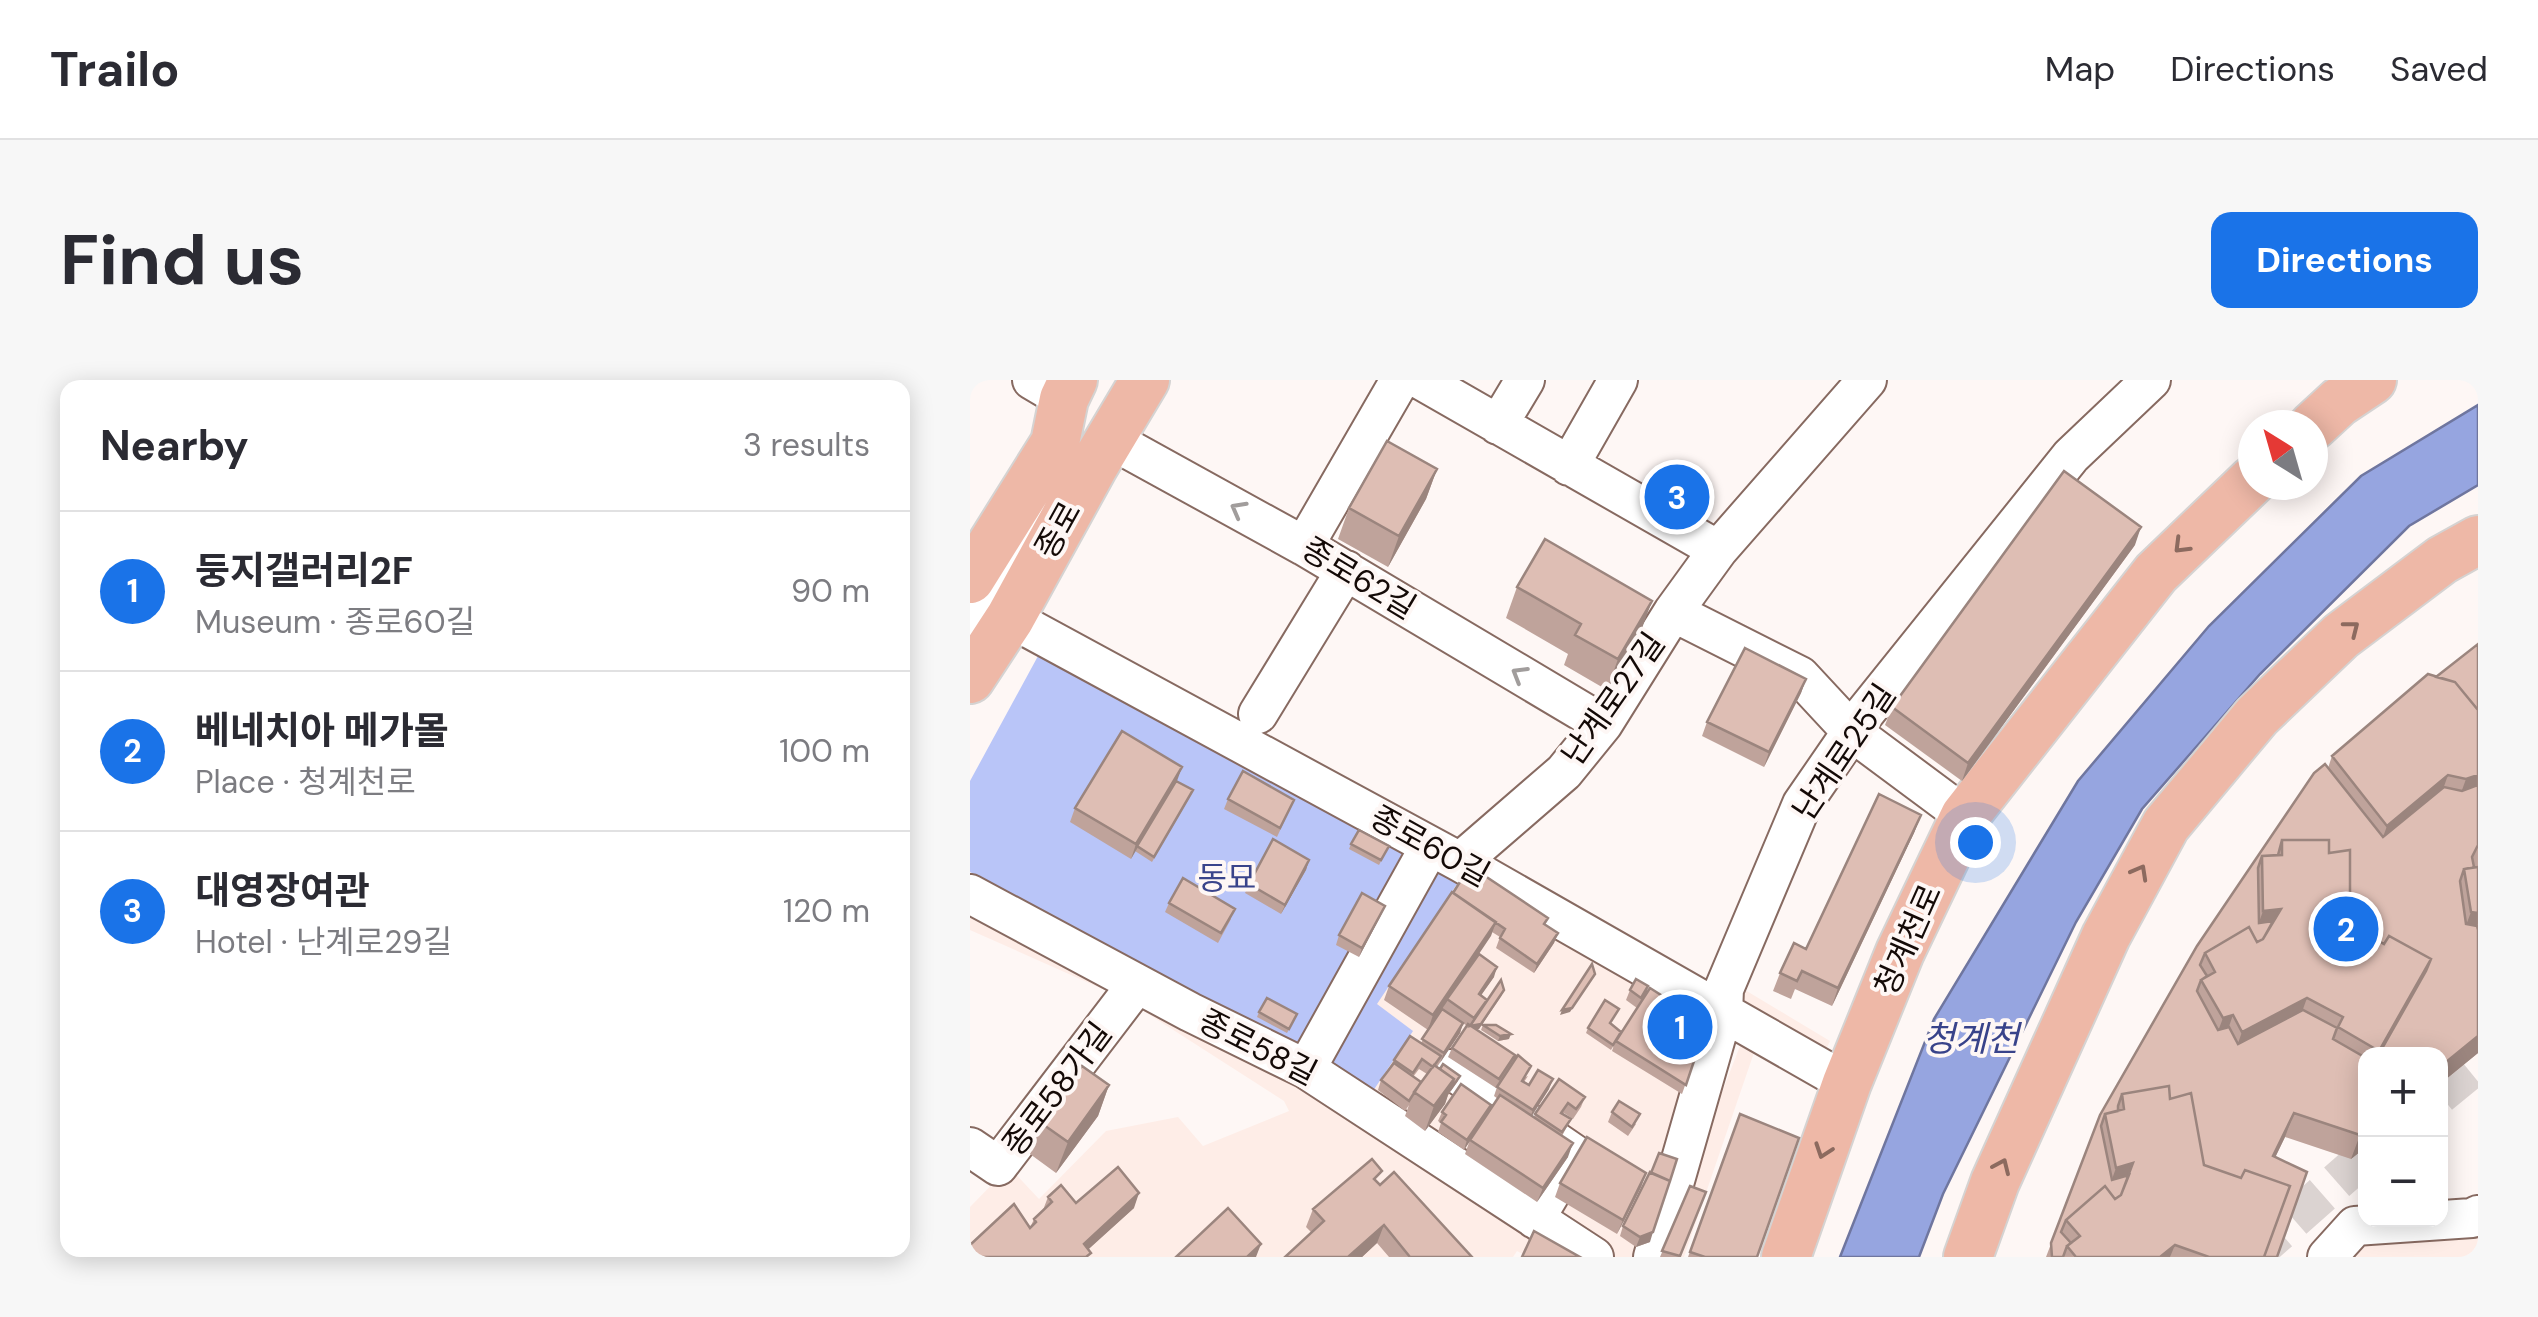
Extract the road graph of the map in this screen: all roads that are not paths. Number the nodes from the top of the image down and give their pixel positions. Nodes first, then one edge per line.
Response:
1 (1130, 380) edge
2 (1146, 380) edge
3 (1400, 380) edge
4 (1421, 380) edge
5 (1525, 380) edge
6 (1618, 380) edge
7 (2152, 380) edge
8 (1860, 382) edge
9 (1065, 396) edge
10 (1498, 425) junction
11 (1109, 444) junction
12 (1569, 466) junction
13 (2238, 494) edge
14 (2478, 540) edge
15 (1304, 546) junction
16 (1718, 550) junction
17 (1346, 570) junction
18 (970, 578) edge
19 (1672, 612) junction
20 (990, 625) edge
21 (970, 679) edge
22 (1258, 714) dead end
23 (1602, 724) junction
24 (1852, 732) junction
25 (1965, 816) junction
26 (1445, 854) junction
27 (970, 894) edge
28 (1137, 984) junction
29 (1723, 1013) junction
30 (1450, 1068) edge
31 (1306, 1069) junction
32 (1846, 1083) junction
33 (970, 1147) edge
34 (2478, 1214) edge
35 (1535, 1219) junction
36 (2404, 1240) edge
37 (1594, 1257) edge
38 (1653, 1257) edge
39 (1786, 1257) edge
40 (1968, 1257) edge
41 (2327, 1257) edge

1 - 20 street
2 - 11 main road, 종로
3 - 15 street
4 - 10 street
5 - 10 street
6 - 12 street
7 - 24 street, 난계로25길
8 - 16 street, 난계로27길
9 - 18 main road, 종로
10 - 12 street
15 -> 11 street, 종로62길
11 - 20 main road, 종로
12 - 16 street
13 -> 25 main road, 청계천로
40 -> 14 main road
15 - 17 street, 종로62길
16 - 19 street, 난계로27길
17 - 22 street
23 -> 17 street, 종로62길
19 - 23 street, 난계로27길
19 - 24 street, 난계로27길
20 - 21 main road, 종로
20 - 26 street, 종로60길
23 - 26 street, 난계로27길
24 - 25 street, 난계로27길
24 - 29 street, 난계로25길
25 - 32 main road, 청계천로
26 - 29 street, 종로60길
26 - 31 street, 난계로27길
27 - 28 street, 종로58길
28 - 31 street, 종로58길
28 - 33 street, 종로58가길
29 - 32 street, 종로60길
29 - 38 street, 난계로25길
30 - 35 street
31 - 35 street, 종로58길
32 -> 39 main road, 청계천로
34 - 36 street
35 - 37 street, 종로58길
36 - 41 street

